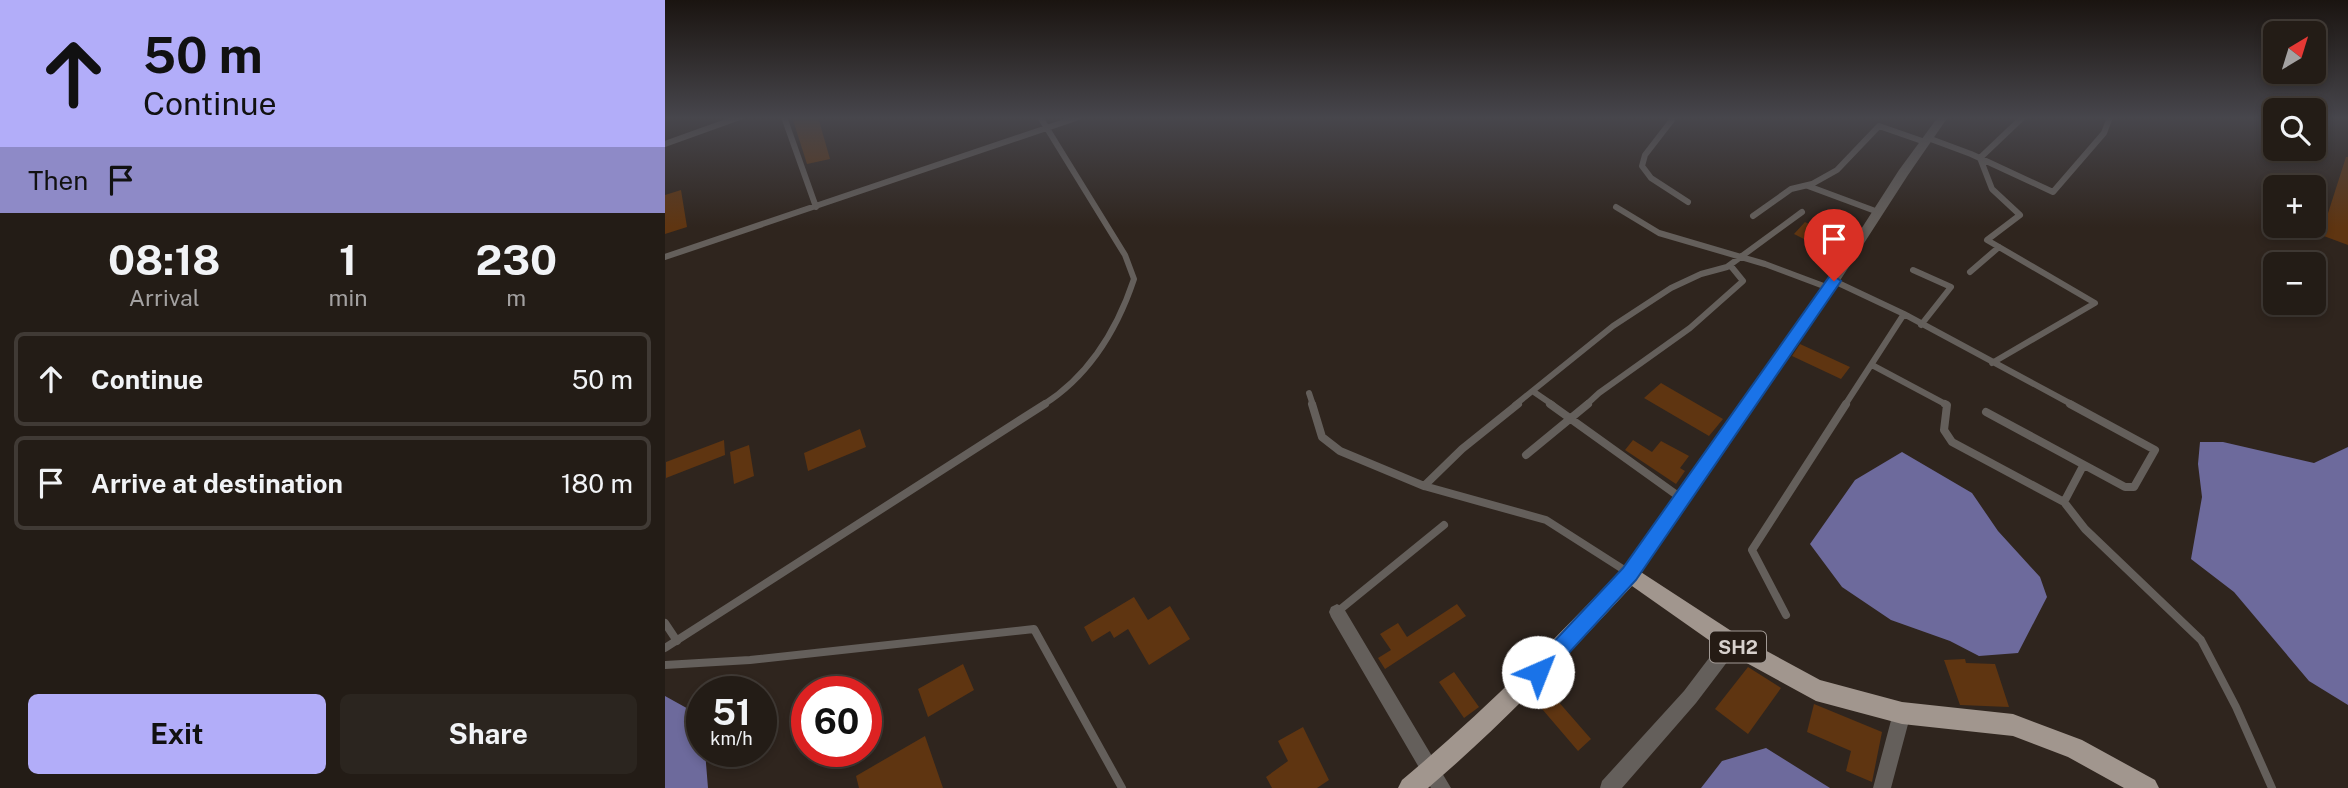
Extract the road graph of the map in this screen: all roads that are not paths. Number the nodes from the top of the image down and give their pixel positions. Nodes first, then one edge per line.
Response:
1 (797, 154) edge
2 (973, 154) edge
3 (1062, 154) edge
4 (1646, 154) edge
5 (1852, 154) edge
6 (1917, 154) edge
7 (1967, 154) edge
8 (1984, 154) edge
9 (2086, 154) edge
10 (1980, 158) junction
11 (1807, 186) junction
12 (1688, 202) dead end
13 (815, 207) junction
14 (1616, 207) dead end
15 (1802, 212) dead end
16 (1878, 212) junction
17 (1753, 216) dead end
18 (1999, 247) junction
19 (665, 257) edge
20 (1740, 258) junction
21 (1730, 265) junction
22 (1913, 270) dead end
23 (1970, 272) dead end
24 (1831, 284) junction
25 (1904, 314) junction
26 (1921, 325) junction
27 (1992, 363) junction
28 (1872, 365) junction
29 (1534, 392) junction
30 (1309, 393) dead end
31 (1986, 412) dead end
32 (1573, 418) junction
33 (1526, 455) dead end
34 (2083, 466) junction
35 (1424, 486) junction
36 (1681, 498) junction
37 (2064, 502) junction
38 (1444, 525) dead end
39 (1630, 574) junction
40 (1337, 612) joint
41 (1786, 615) dead end
42 (665, 623) edge
43 (677, 641) junction
44 (1731, 643) junction
45 (665, 649) edge
46 (665, 665) edge
47 (1902, 713) junction
48 (1437, 780) edge
49 (1122, 788) edge
50 (1410, 788) edge
51 (1609, 788) edge
52 (1882, 788) edge
53 (2147, 788) edge
54 (2272, 788) edge

1 - 13 lane
2 - 13 lane
3 - 43 lane
4 - 12 lane
5 - 11 lane
6 - 16 street
7 - 10 lane
8 - 10 lane
9 - 10 lane
10 - 18 lane
11 - 16 lane
11 - 17 lane
13 - 19 lane
14 - 20 lane
15 - 20 lane
16 - 24 street
18 - 23 lane
18 - 27 lane
20 - 21 lane
20 - 24 lane
21 - 29 lane
21 - 32 lane
22 - 26 lane
24 - 25 lane
24 - 36 street
25 - 26 lane
25 - 28 lane
26 - 27 lane
27 - 34 lane
28 - 37 lane
28 - 41 lane
29 - 32 lane
29 - 35 lane
30 - 35 lane
31 - 34 lane
32 - 33 lane
32 - 36 lane
34 - 37 lane
35 - 39 lane
36 - 39 street
37 - 54 lane
38 - 40 lane
39 - 44 main road, SH2
39 - 48 main road
40 - 48 street
42 - 43 lane
43 - 45 lane
44 - 47 main road, SH2
44 - 51 street
46 - 49 lane
47 - 52 street
47 - 53 main road, SH2
48 - 50 main road

